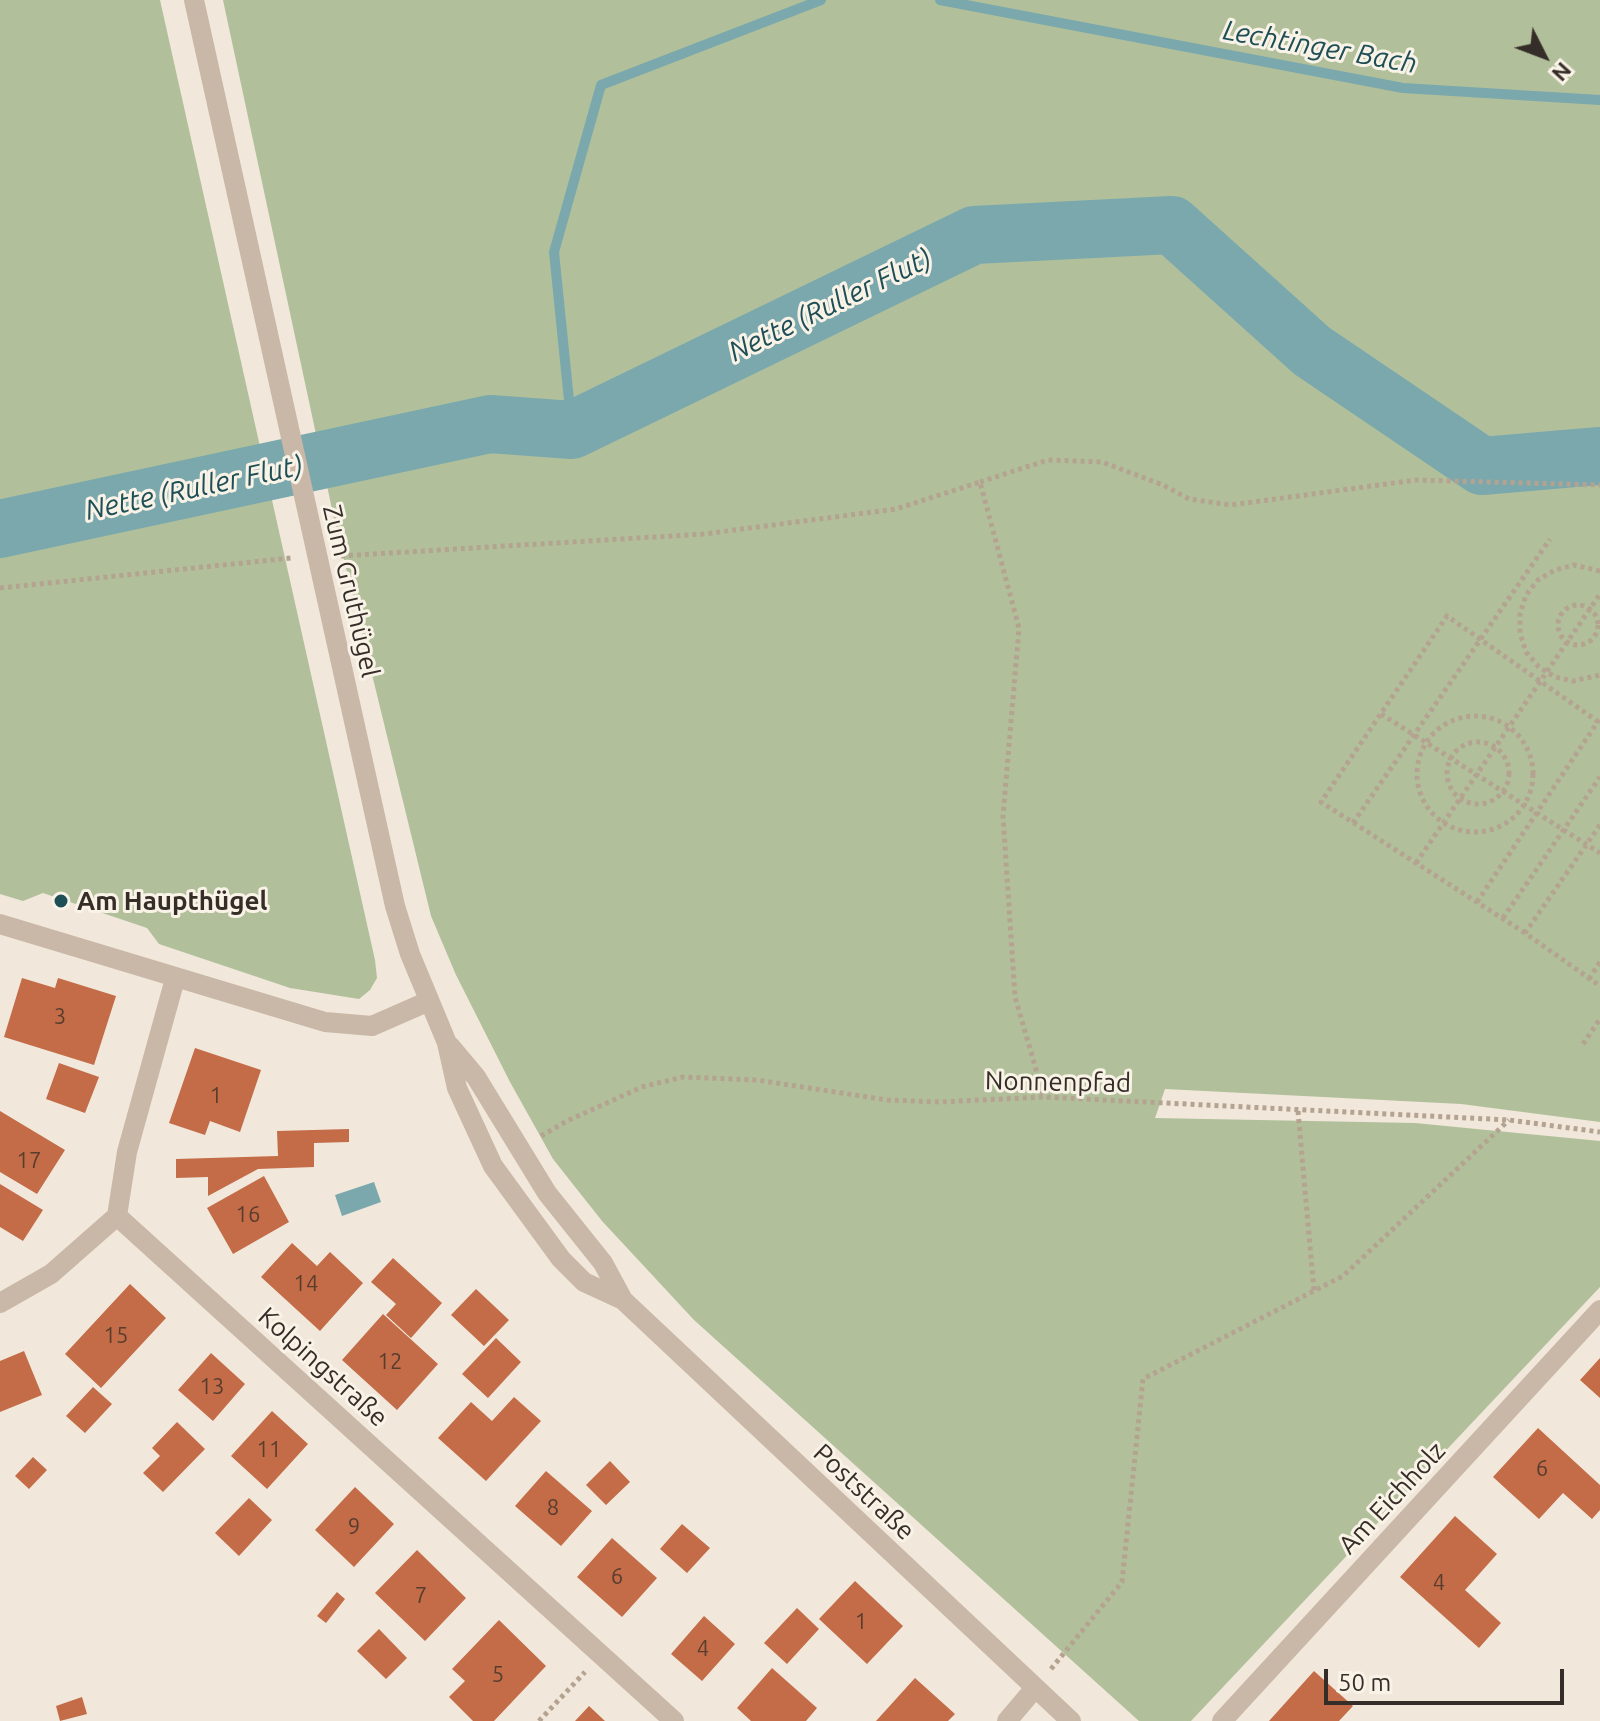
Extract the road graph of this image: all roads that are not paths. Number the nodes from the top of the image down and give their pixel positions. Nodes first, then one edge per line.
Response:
1 (194, 0) edge
2 (0, 924) edge
3 (175, 979) junction
4 (429, 1001) junction
5 (447, 1043) junction
6 (117, 1216) junction
7 (623, 1300) junction
8 (0, 1303) edge
9 (1600, 1310) edge
10 (1035, 1688) junction
11 (674, 1721) edge
12 (1007, 1721) edge
13 (1071, 1721) edge
14 (1222, 1721) edge

1 - 4 street, Zum Gruthügel
2 - 3 street
3 - 4 street
3 - 6 street
4 - 5 street, Poststraße
5 - 7 street, Poststraße
5 - 7 street, Poststraße
6 - 8 street
6 - 11 street, Kolpingstraße
7 - 10 street, Poststraße
9 - 14 street, Am Eichholz
10 - 12 street
10 - 13 street, Poststraße

